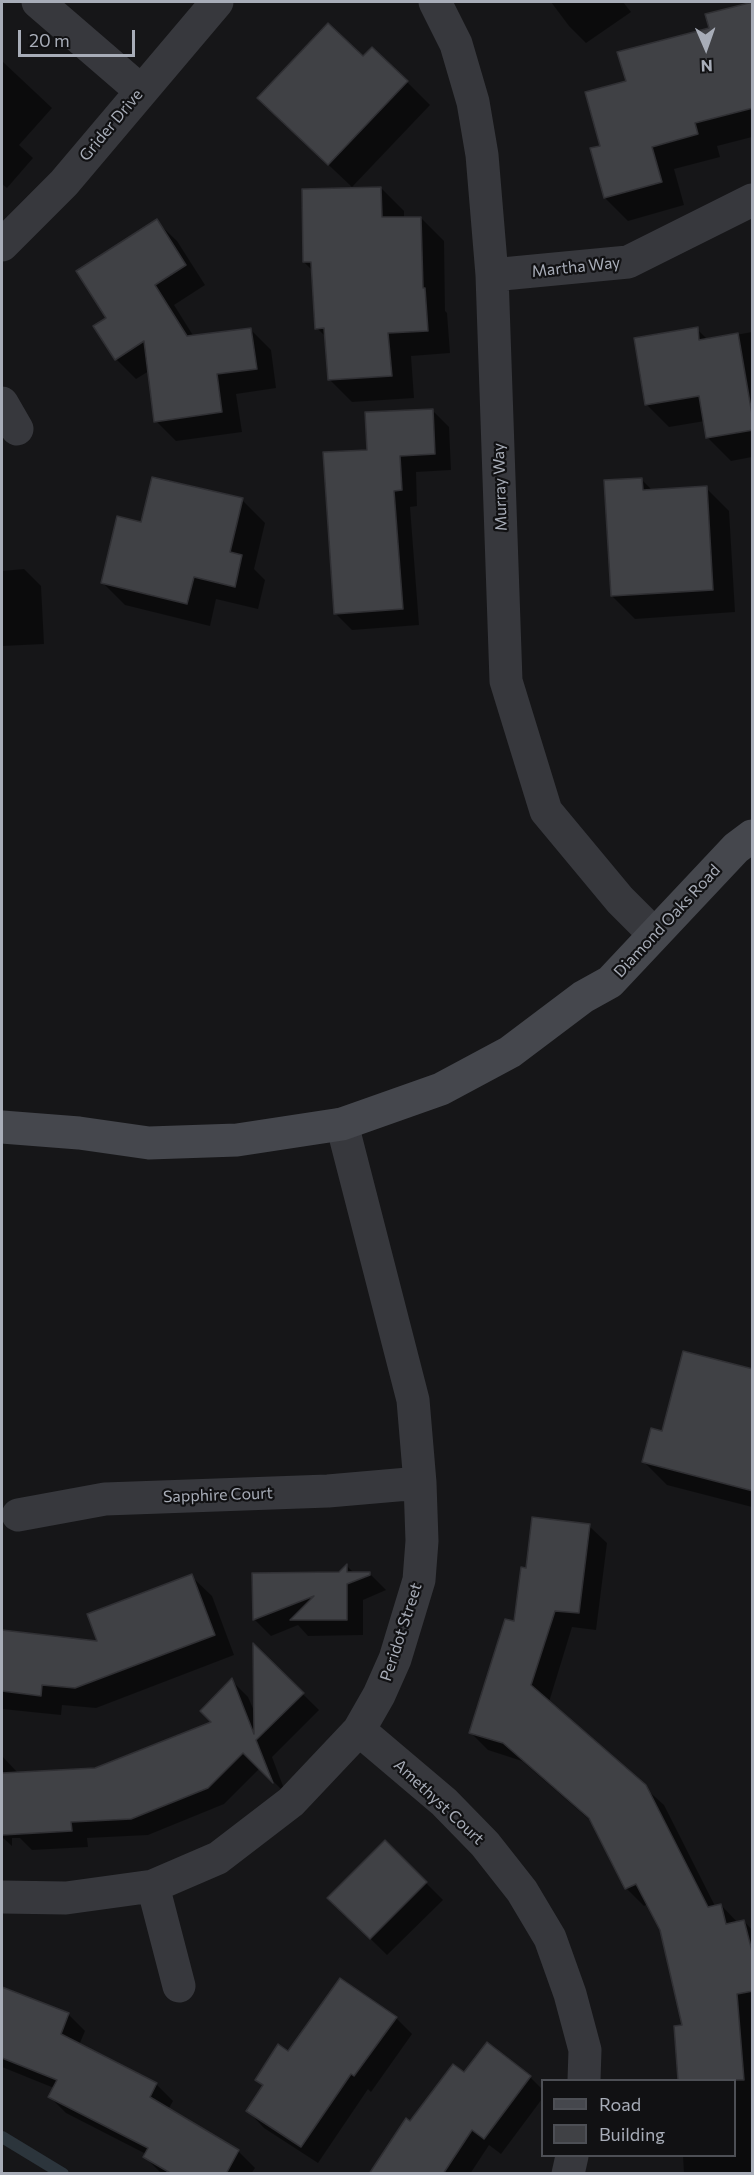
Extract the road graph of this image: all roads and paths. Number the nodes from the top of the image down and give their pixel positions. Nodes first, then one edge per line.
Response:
1 (38, 2) edge
2 (216, 2) edge
3 (435, 2) edge
4 (140, 90) junction
5 (753, 200) edge
6 (2, 245) edge
7 (492, 275) junction
8 (753, 836) edge
9 (654, 934) junction
10 (342, 1124) junction
11 (2, 1127) edge
12 (420, 1483) junction
13 (18, 1515) dead end
14 (358, 1730) junction
15 (153, 1886) junction
16 (2, 1897) edge
17 (179, 1986) dead end
18 (584, 2079) edge
19 (572, 2157) edge
20 (568, 2174) edge

1 - 4 street
2 - 4 street, Grider Drive
3 - 7 street, Murray Way
4 - 6 street, Grider Drive
5 - 7 street, Martha Way
7 - 9 street, Murray Way
8 - 9 street, Diamond Oaks Road
9 - 10 street, Diamond Oaks Road
10 - 11 street, Diamond Oaks Road
10 - 12 street, Peridot Street
12 - 13 street, Sapphire Court
12 - 14 street, Peridot Street
14 - 15 street, Peridot Street
14 - 18 street, Amethyst Court
15 - 16 street, Peridot Street
15 - 17 street
19 - 20 street

